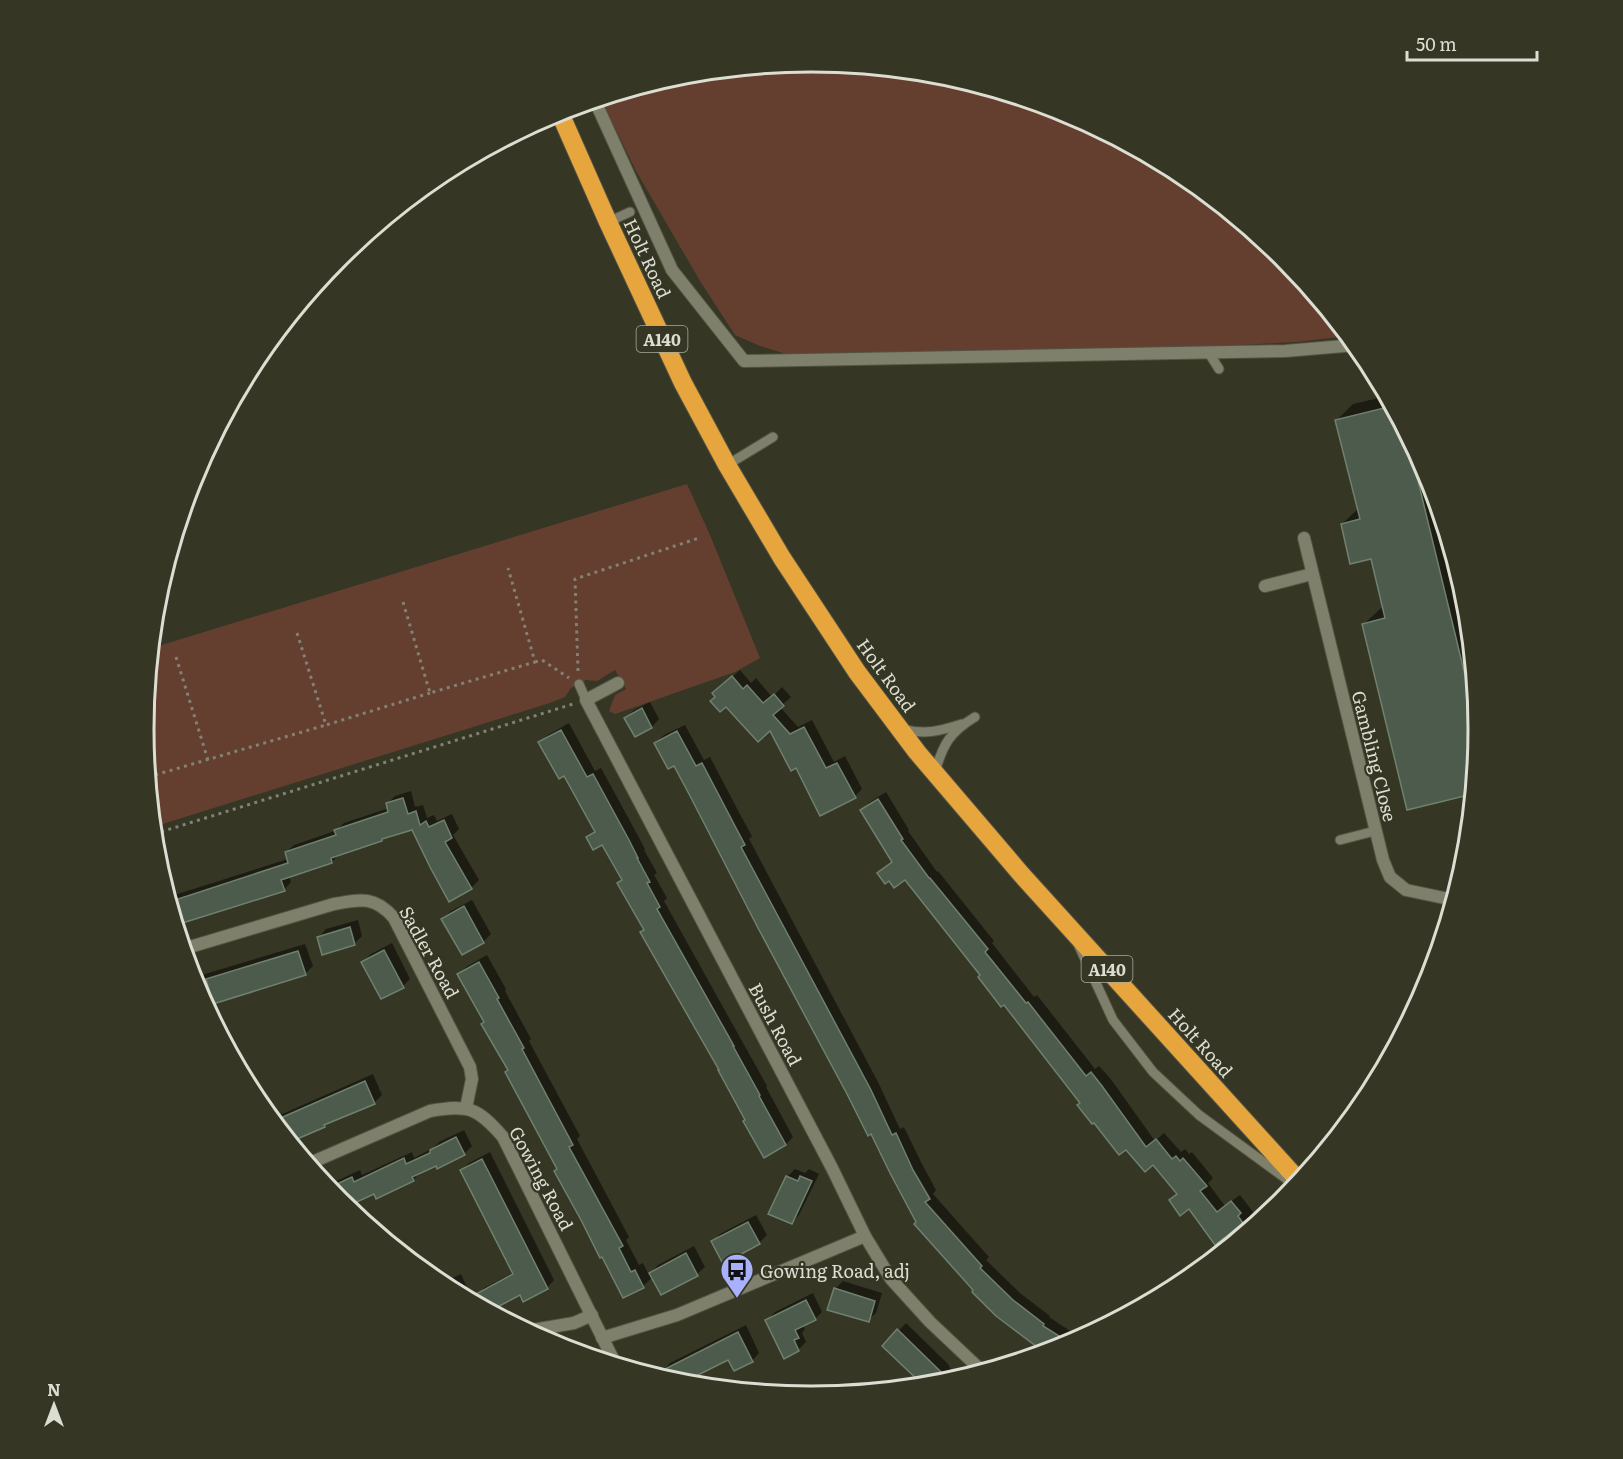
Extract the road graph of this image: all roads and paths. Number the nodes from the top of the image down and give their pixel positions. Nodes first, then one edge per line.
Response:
1 (598, 108) edge
2 (563, 121) edge
3 (630, 212) dead end
4 (608, 222) junction
5 (1345, 346) edge
6 (1209, 353) junction
7 (1219, 369) dead end
8 (773, 437) dead end
9 (727, 465) junction
10 (699, 538) dead end
11 (1304, 538) dead end
12 (508, 568) dead end
13 (1312, 574) junction
14 (1265, 585) dead end
15 (403, 602) dead end
16 (297, 633) dead end
17 (176, 657) dead end
18 (535, 662) junction
19 (618, 683) dead end
20 (579, 684) junction
21 (430, 693) junction
22 (586, 700) junction
23 (975, 717) dead end
24 (964, 723) junction
25 (326, 725) junction
26 (900, 728) junction
27 (208, 760) junction
28 (935, 772) junction
29 (155, 775) edge
30 (163, 831) edge
31 (1375, 831) junction
32 (1340, 840) dead end
33 (1447, 899) edge
34 (1071, 929) junction
35 (191, 947) edge
36 (466, 1108) junction
37 (315, 1161) edge
38 (1294, 1175) edge
39 (1288, 1181) edge
40 (865, 1236) junction
41 (592, 1315) junction
42 (542, 1329) edge
43 (603, 1338) junction
44 (611, 1356) edge
45 (977, 1366) edge

1 - 6 street
2 - 4 highway, Holt Road / A140
3 - 4 lane
4 - 9 highway, Holt Road / A140
5 - 6 street
6 - 7 lane
8 - 9 lane
9 - 26 highway, Holt Road / A140
10 - 20 path
11 - 13 street, Gambling Close
12 - 18 path
13 - 14 street
13 - 31 street, Gambling Close
15 - 21 path
16 - 25 path
17 - 27 path
18 - 20 path
18 - 21 path
19 - 22 street
20 - 22 lane
21 - 25 path
22 - 30 path
22 - 40 street, Bush Road
23 - 24 lane
24 - 26 lane
24 - 28 lane
25 - 27 path
26 - 28 highway, Holt Road / A140
27 - 29 path
28 - 34 highway, Holt Road / A140
31 - 32 lane
31 - 33 street, Gambling Close
34 - 38 highway, Holt Road / A140
34 - 39 lane
35 - 36 street, Sadler Road
36 - 37 street
36 - 41 street, Gowing Road
40 - 43 street
40 - 45 street, Bush Road
41 - 42 street
41 - 43 street, Gowing Road
43 - 44 street, Gowing Road

